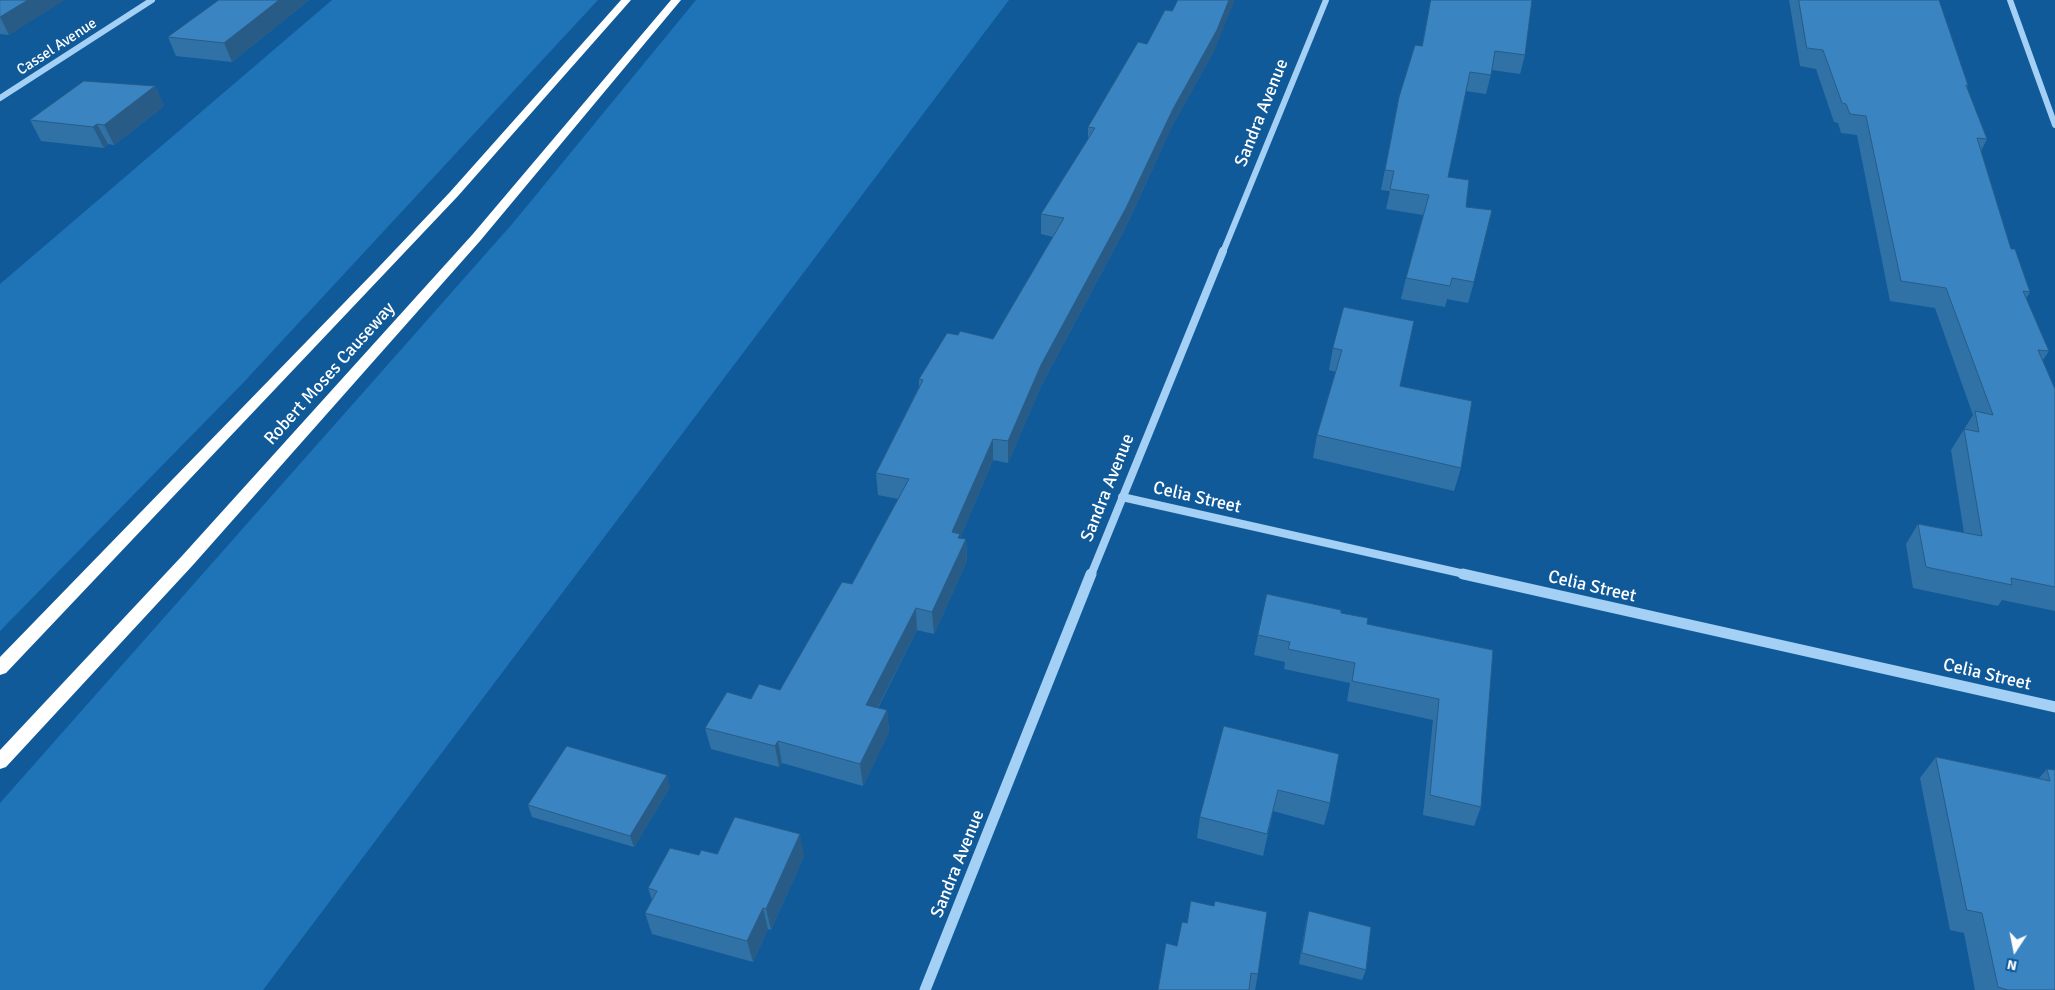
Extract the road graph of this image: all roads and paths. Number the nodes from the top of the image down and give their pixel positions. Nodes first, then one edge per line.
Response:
1 (152, 0) edge
2 (626, 0) edge
3 (676, 0) edge
4 (1326, 0) edge
5 (2010, 0) edge
6 (0, 98) edge
7 (2055, 126) edge
8 (1122, 498) junction
9 (0, 668) edge
10 (2055, 707) edge
11 (0, 762) edge
12 (925, 990) edge

1 - 6 street, Cassel Avenue
2 - 9 highway, Robert Moses Causeway
3 - 11 highway, Robert Moses Causeway
4 - 8 street, Sandra Avenue
5 - 7 street
8 - 10 street, Celia Street
8 - 12 street, Sandra Avenue

